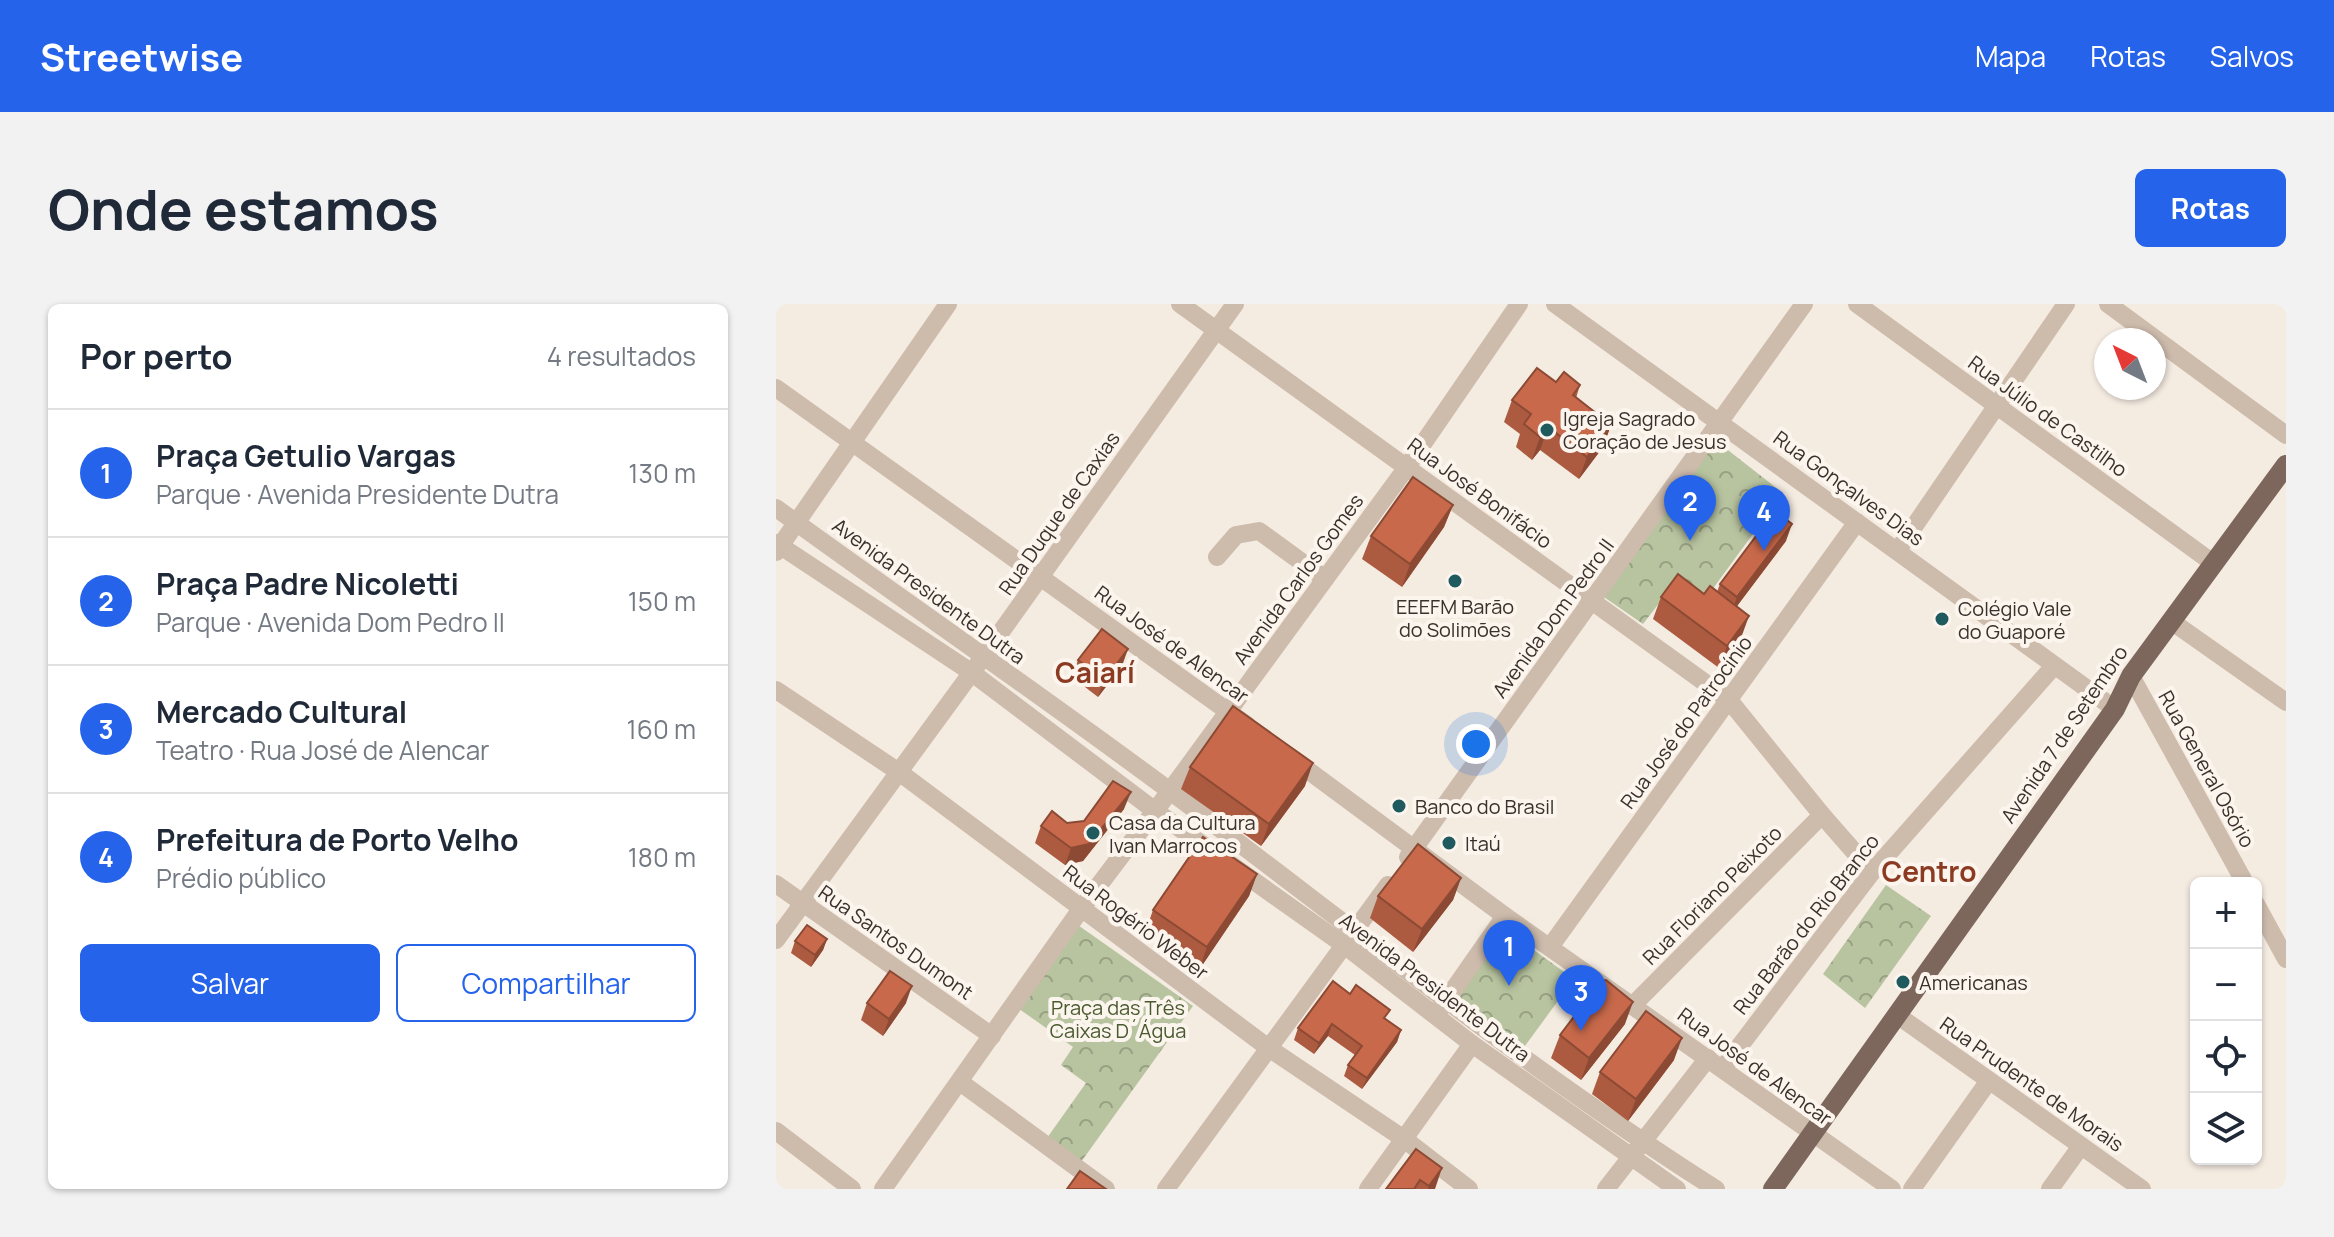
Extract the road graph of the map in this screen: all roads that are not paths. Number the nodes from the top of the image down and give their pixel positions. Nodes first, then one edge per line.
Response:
1 (948, 304) edge
2 (1180, 304) edge
3 (1235, 304) edge
4 (1519, 304) edge
5 (1555, 304) edge
6 (1804, 304) edge
7 (1857, 304) edge
8 (2066, 304) edge
9 (2108, 304) edge
10 (1215, 331) junction
11 (776, 388) edge
12 (1998, 406) junction
13 (1720, 421) junction
14 (2286, 435) edge
15 (850, 442) junction
16 (2286, 465) edge
17 (1407, 467) junction
18 (776, 508) edge
19 (1857, 522) junction
20 (797, 523) junction
21 (777, 547) edge
22 (1898, 550) junction
23 (1217, 557) dead end
24 (2213, 563) junction
25 (1040, 576) junction
26 (1325, 579) junction
27 (1592, 602) junction
28 (2171, 621) junction
29 (983, 657) junction
30 (2054, 666) junction
31 (971, 672) junction
32 (2131, 676) junction
33 (776, 690) edge
34 (1729, 700) junction
35 (2286, 702) edge
36 (2115, 709) junction
37 (1229, 711) junction
38 (899, 772) junction
39 (1170, 791) junction
40 (1154, 810) junction
41 (1822, 815) junction
42 (1415, 848) junction
43 (1872, 872) junction
44 (2242, 877) edge
45 (776, 884) edge
46 (802, 903) junction
47 (1081, 909) junction
48 (2262, 915) edge
49 (1505, 916) junction
50 (1349, 938) junction
51 (776, 940) edge
52 (1550, 947) junction
53 (2286, 959) edge
54 (1632, 1006) junction
55 (1441, 1008) junction
56 (1897, 1015) junction
57 (992, 1036) junction
58 (1472, 1044) junction
59 (1270, 1049) junction
60 (1715, 1063) junction
61 (960, 1082) junction
62 (1988, 1082) junction
63 (776, 1131) edge
64 (1813, 1135) junction
65 (1404, 1139) junction
66 (2081, 1146) junction
67 (1636, 1148) junction
68 (852, 1189) edge
69 (883, 1189) edge
70 (1106, 1189) edge
71 (1166, 1189) edge
72 (1368, 1189) edge
73 (1469, 1189) edge
74 (1606, 1189) edge
75 (1677, 1189) edge
76 (1716, 1189) edge
77 (1773, 1189) edge
78 (1892, 1189) edge
79 (1912, 1189) edge
80 (2050, 1189) edge
81 (2142, 1189) edge

1 - 15 street
2 - 10 street, Rua José Bonifácio
3 - 10 street, Rua Duque de Caxias
4 - 17 street, Avenida Carlos Gomes
5 - 13 street, Rua Gonçalves Dias
6 - 13 street, Avenida Dom Pedro II
7 - 12 street, Rua Júlio de Castilho
8 - 12 street
9 - 14 street
10 - 17 street, Rua José Bonifácio
10 - 25 street, Rua Duque de Caxias
11 - 15 street, Rua José de Alencar
12 - 22 street
12 - 24 street, Rua Júlio de Castilho
13 - 19 street, Rua Gonçalves Dias
13 - 27 street, Avenida Dom Pedro II
15 - 20 street
15 - 25 street, Rua José de Alencar
16 - 24 main road, Avenida 7 de Setembro
17 - 26 street, Avenida Carlos Gomes
17 - 27 street, Rua José Bonifácio
18 - 20 street, Avenida Presidente Dutra
19 - 22 street, Rua Gonçalves Dias
19 - 34 street, Rua José do Patrocínio
20 - 21 street
20 - 29 street, Avenida Presidente Dutra
21 - 31 street, Avenida Presidente Dutra
22 - 30 street, Rua Gonçalves Dias
23 - 26 street
24 - 28 main road, Avenida 7 de Setembro
25 - 29 street, Rua Duque de Caxias
25 - 37 street, Rua José de Alencar
26 - 37 street, Avenida Carlos Gomes
27 - 34 street, Rua José Bonifácio
27 - 42 street, Avenida Dom Pedro II
28 - 32 main road, Avenida 7 de Setembro
28 - 35 street
29 - 31 street, Rua Duque de Caxias
29 - 39 street, Avenida Presidente Dutra
30 - 36 street, Rua Gonçalves Dias
30 - 43 street, Rua Barão do Rio Branco
31 - 38 street, Rua Duque de Caxias
31 - 40 street, Avenida Presidente Dutra
32 - 36 main road, Avenida 7 de Setembro
32 - 44 street, Rua General Osório
33 - 38 street, Rua Rogério Weber
34 - 41 street, Rua José Bonifácio
34 - 52 street, Rua José do Patrocínio
36 - 56 main road, Avenida 7 de Setembro
37 - 39 street, Avenida Carlos Gomes
37 - 42 street, Rua José de Alencar
38 - 46 street, Rua Duque de Caxias
38 - 47 street, Rua Rogério Weber
39 - 40 street, Avenida Carlos Gomes
39 - 50 street, Avenida Presidente Dutra
40 - 47 street, Avenida Carlos Gomes
40 - 50 street, Avenida Presidente Dutra
41 - 43 street, Rua José Bonifácio
41 - 54 street, Rua Floriano Peixoto
42 - 49 street, Rua José de Alencar
42 - 50 street, Avenida Dom Pedro II
43 - 60 street, Rua Barão do Rio Branco
45 - 46 street, Rua Santos Dumont
46 - 51 street, Rua Duque de Caxias
46 - 57 street, Rua Santos Dumont
47 - 57 street, Avenida Carlos Gomes
47 - 59 street, Rua Rogério Weber
48 - 53 street
49 - 52 street, Rua José de Alencar
49 - 55 street
50 - 55 street, Avenida Presidente Dutra
50 - 59 street, Avenida Dom Pedro II
52 - 54 street, Rua José de Alencar
54 - 60 street, Rua José de Alencar
55 - 58 street, Avenida Presidente Dutra
55 - 67 street, Avenida Presidente Dutra
56 - 62 street, Rua Prudente de Morais
56 - 64 main road, Avenida 7 de Setembro
57 - 61 street, Avenida Carlos Gomes
58 - 65 street
58 - 67 street, Avenida Presidente Dutra
59 - 65 street, Rua Rogério Weber
59 - 71 street, Avenida Dom Pedro II
60 - 64 street, Rua José de Alencar
60 - 67 street, Rua Barão do Rio Branco
61 - 69 street, Avenida Carlos Gomes
61 - 70 street
62 - 66 street, Rua Prudente de Morais
62 - 79 street
63 - 68 street
64 - 77 main road, Avenida 7 de Setembro
64 - 78 street, Rua José de Alencar
65 - 72 street
65 - 73 street, Rua Rogério Weber
66 - 80 street
66 - 81 street, Rua Prudente de Morais
67 - 74 street, Rua Barão do Rio Branco
67 - 75 street, Avenida Presidente Dutra
67 - 76 street, Avenida Presidente Dutra

